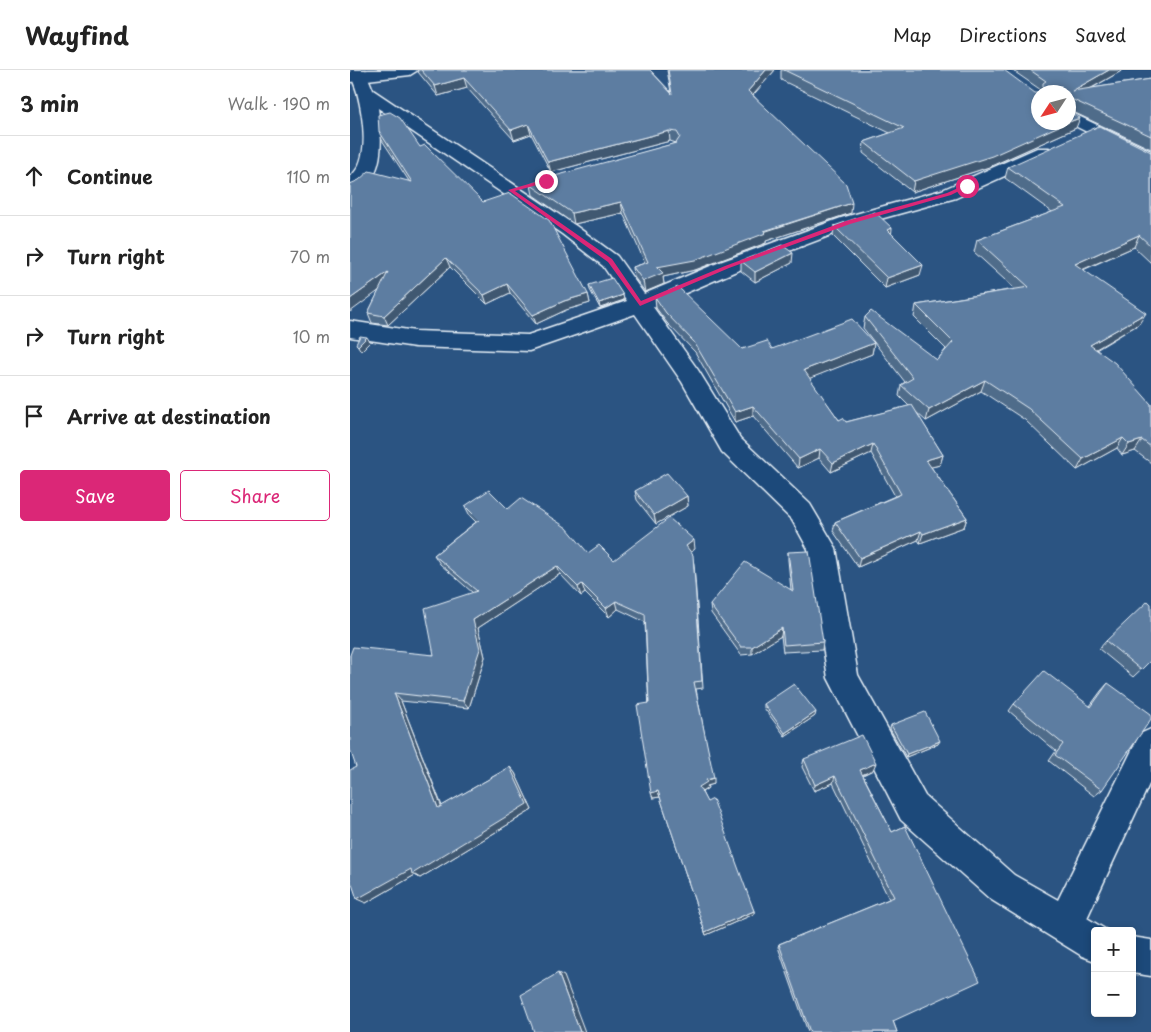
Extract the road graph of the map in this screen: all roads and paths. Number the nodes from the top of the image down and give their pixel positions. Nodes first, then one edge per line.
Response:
1 (410, 70) edge
2 (356, 74) edge
3 (368, 94) junction
4 (1076, 121) edge
5 (1092, 130) junction
6 (1151, 158) edge
7 (530, 186) edge
8 (350, 187) edge
9 (511, 190) junction
10 (640, 304) junction
11 (350, 329) edge
12 (1151, 745) edge
13 (1065, 925) junction
14 (1091, 941) edge
15 (1136, 956) edge
16 (1151, 958) edge

1 - 2 street
2 - 3 street
3 - 8 street
3 - 9 street
4 - 5 street
5 - 6 street
5 - 10 street
7 - 9 street
9 - 10 street
10 - 11 street
10 - 13 street
12 - 13 street
13 - 14 street
15 - 16 street

